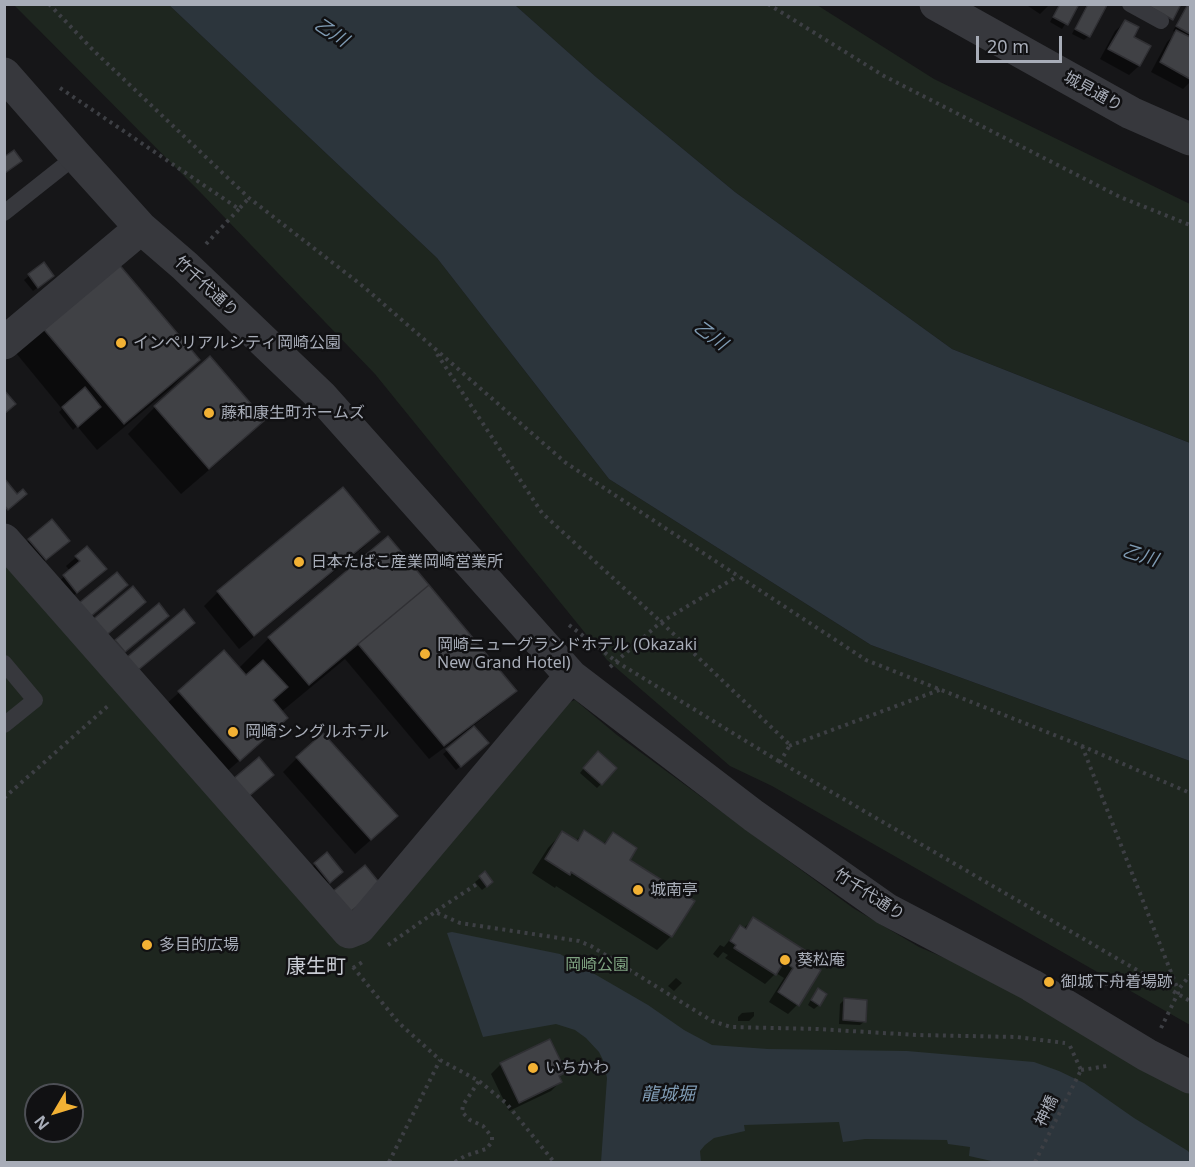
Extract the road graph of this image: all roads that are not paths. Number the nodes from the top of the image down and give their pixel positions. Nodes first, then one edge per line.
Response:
1 (936, 4) edge
2 (1130, 4) edge
3 (1161, 21) dead end
4 (4, 74) edge
5 (1191, 139) edge
6 (76, 156) junction
7 (4, 213) edge
8 (141, 228) junction
9 (4, 343) edge
10 (4, 540) edge
11 (4, 663) edge
12 (571, 676) junction
13 (4, 725) edge
14 (1191, 1077) edge

1 - 5 street, 城見通り
2 - 3 lane
4 - 6 street, 竹千代通り
6 - 7 lane
6 - 8 street, 竹千代通り
8 - 9 street
8 - 12 street, 竹千代通り
10 - 12 street
11 - 13 lane
12 - 14 street, 竹千代通り

